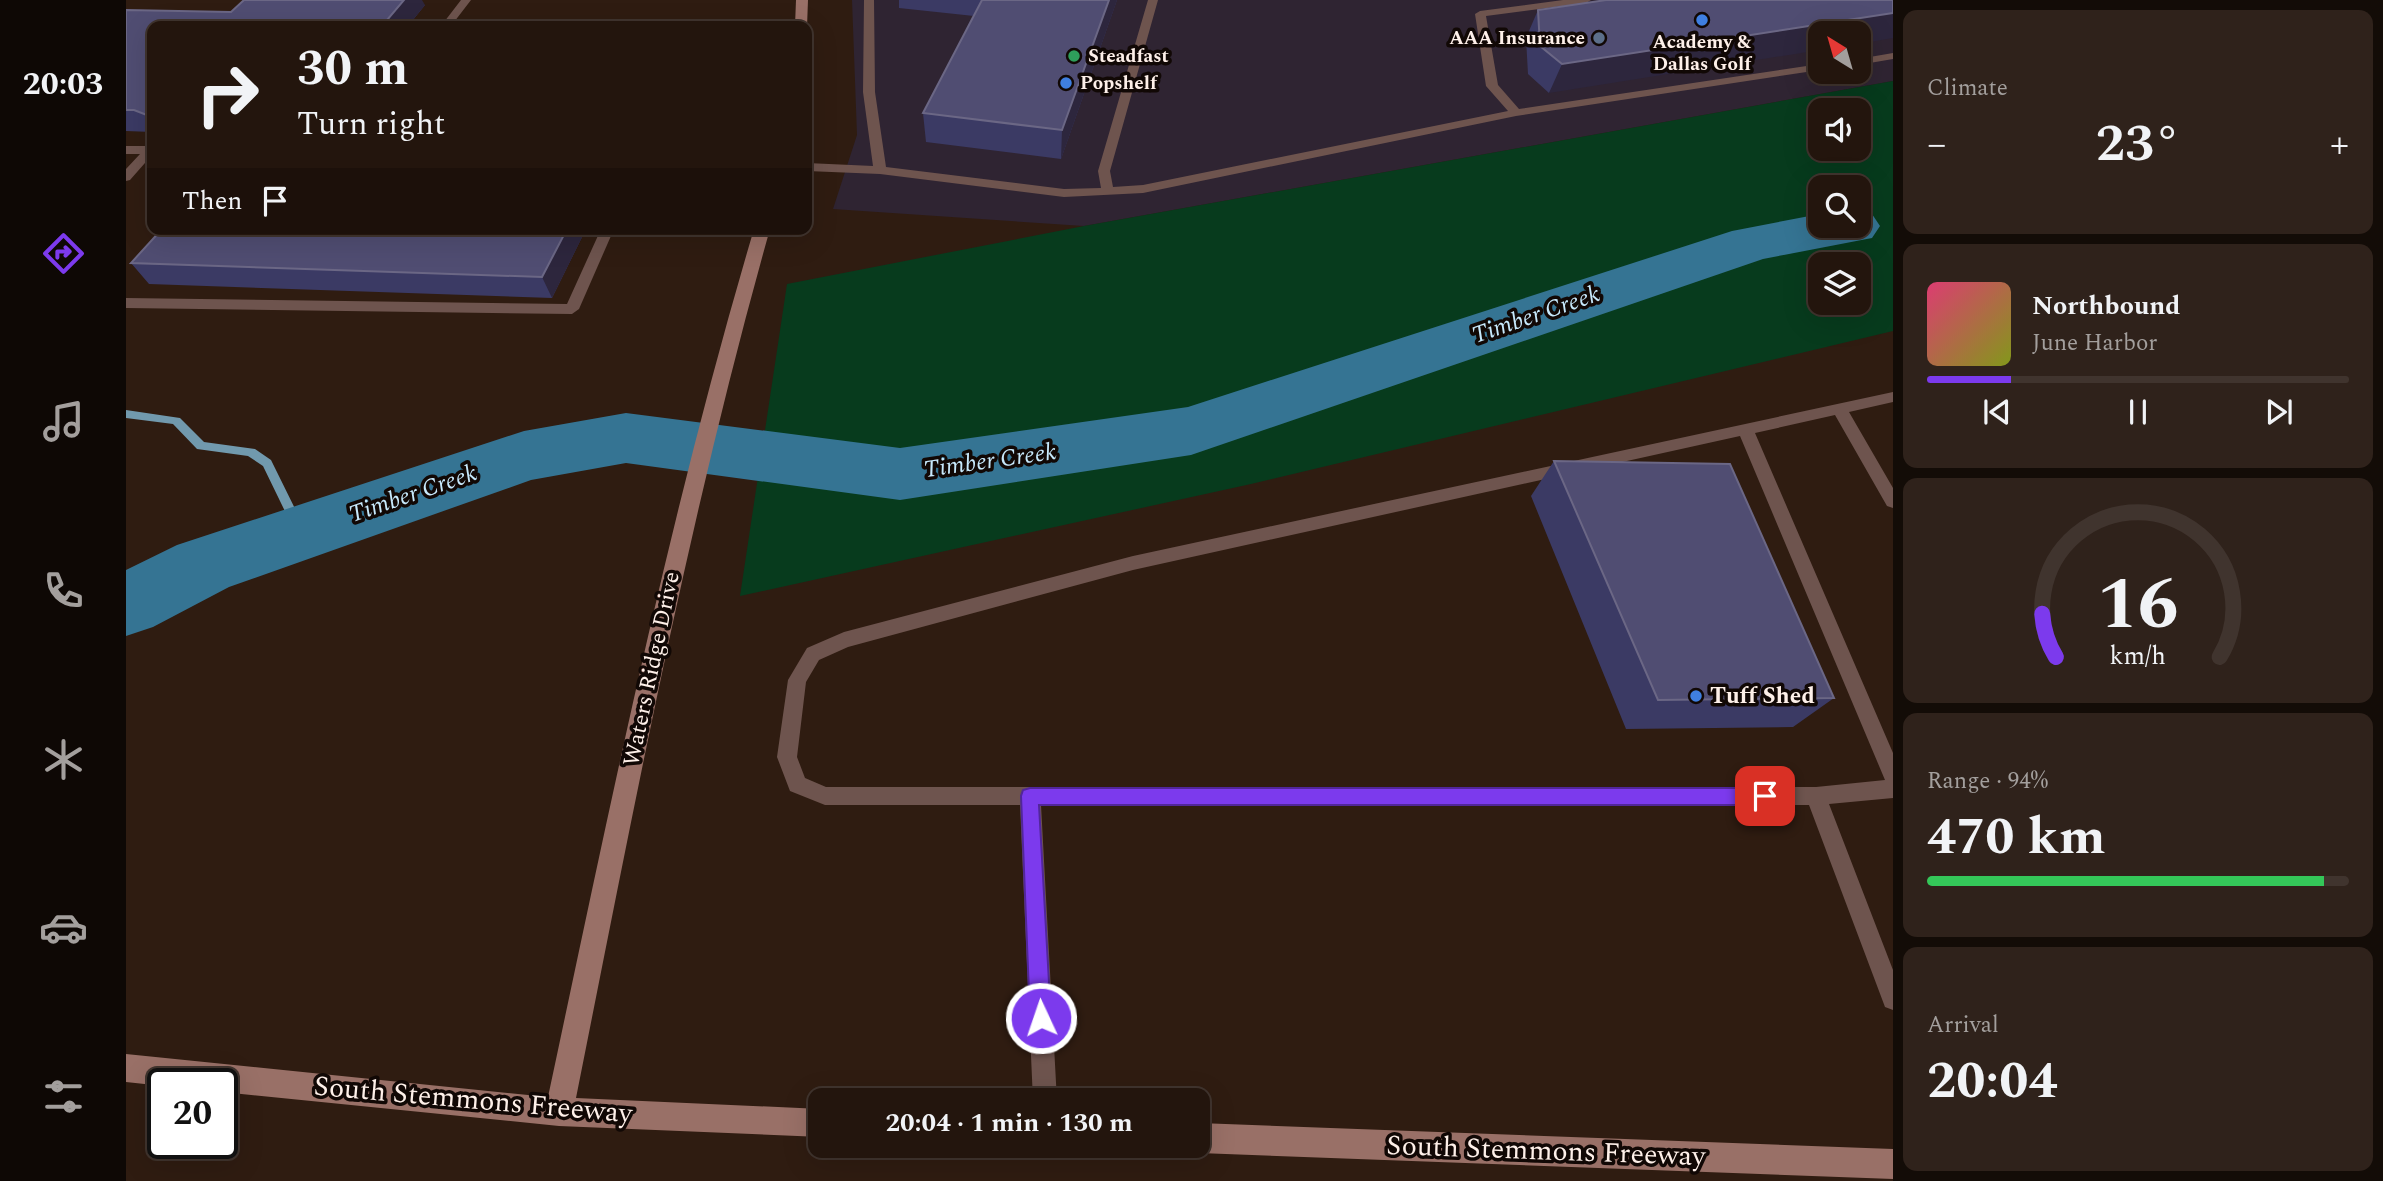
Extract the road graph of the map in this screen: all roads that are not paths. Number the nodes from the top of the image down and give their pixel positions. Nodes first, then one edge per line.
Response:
1 (466, 0) edge
2 (802, 0) edge
3 (869, 0) edge
4 (1153, 0) edge
5 (1586, 0) edge
6 (450, 21) edge
7 (801, 21) edge
8 (1893, 57) edge
9 (1871, 60) edge
10 (1808, 69) edge
11 (1516, 113) junction
12 (126, 150) edge
13 (147, 150) edge
14 (147, 154) edge
15 (812, 167) edge
16 (880, 170) junction
17 (126, 177) edge
18 (1108, 191) junction
19 (605, 235) edge
20 (760, 235) edge
21 (126, 303) edge
22 (1893, 397) edge
23 (1839, 409) junction
24 (1746, 431) junction
25 (1893, 502) edge
26 (1893, 776) edge
27 (1893, 789) edge
28 (1030, 796) junction
29 (1816, 796) junction
30 (1893, 999) edge
31 (126, 1068) edge
32 (1044, 1088) edge
33 (559, 1112) junction
34 (808, 1122) edge
35 (1210, 1138) edge
36 (1893, 1164) edge

1 - 6 lane
2 - 7 street
3 - 16 lane
4 - 18 lane
5 - 11 lane
8 - 9 lane
10 - 11 lane
11 - 18 lane
12 - 13 lane
14 - 17 lane
15 - 16 lane
16 - 18 lane
19 - 21 lane
20 - 33 street, Waters Ridge Drive
22 - 23 lane
23 - 24 lane
23 - 25 lane
24 - 26 lane
24 - 28 lane
27 - 29 lane
28 - 29 lane
28 - 32 lane
29 - 30 lane
31 - 33 street, South Stemmons Freeway
33 - 34 street, South Stemmons Freeway
35 - 36 street, South Stemmons Freeway

